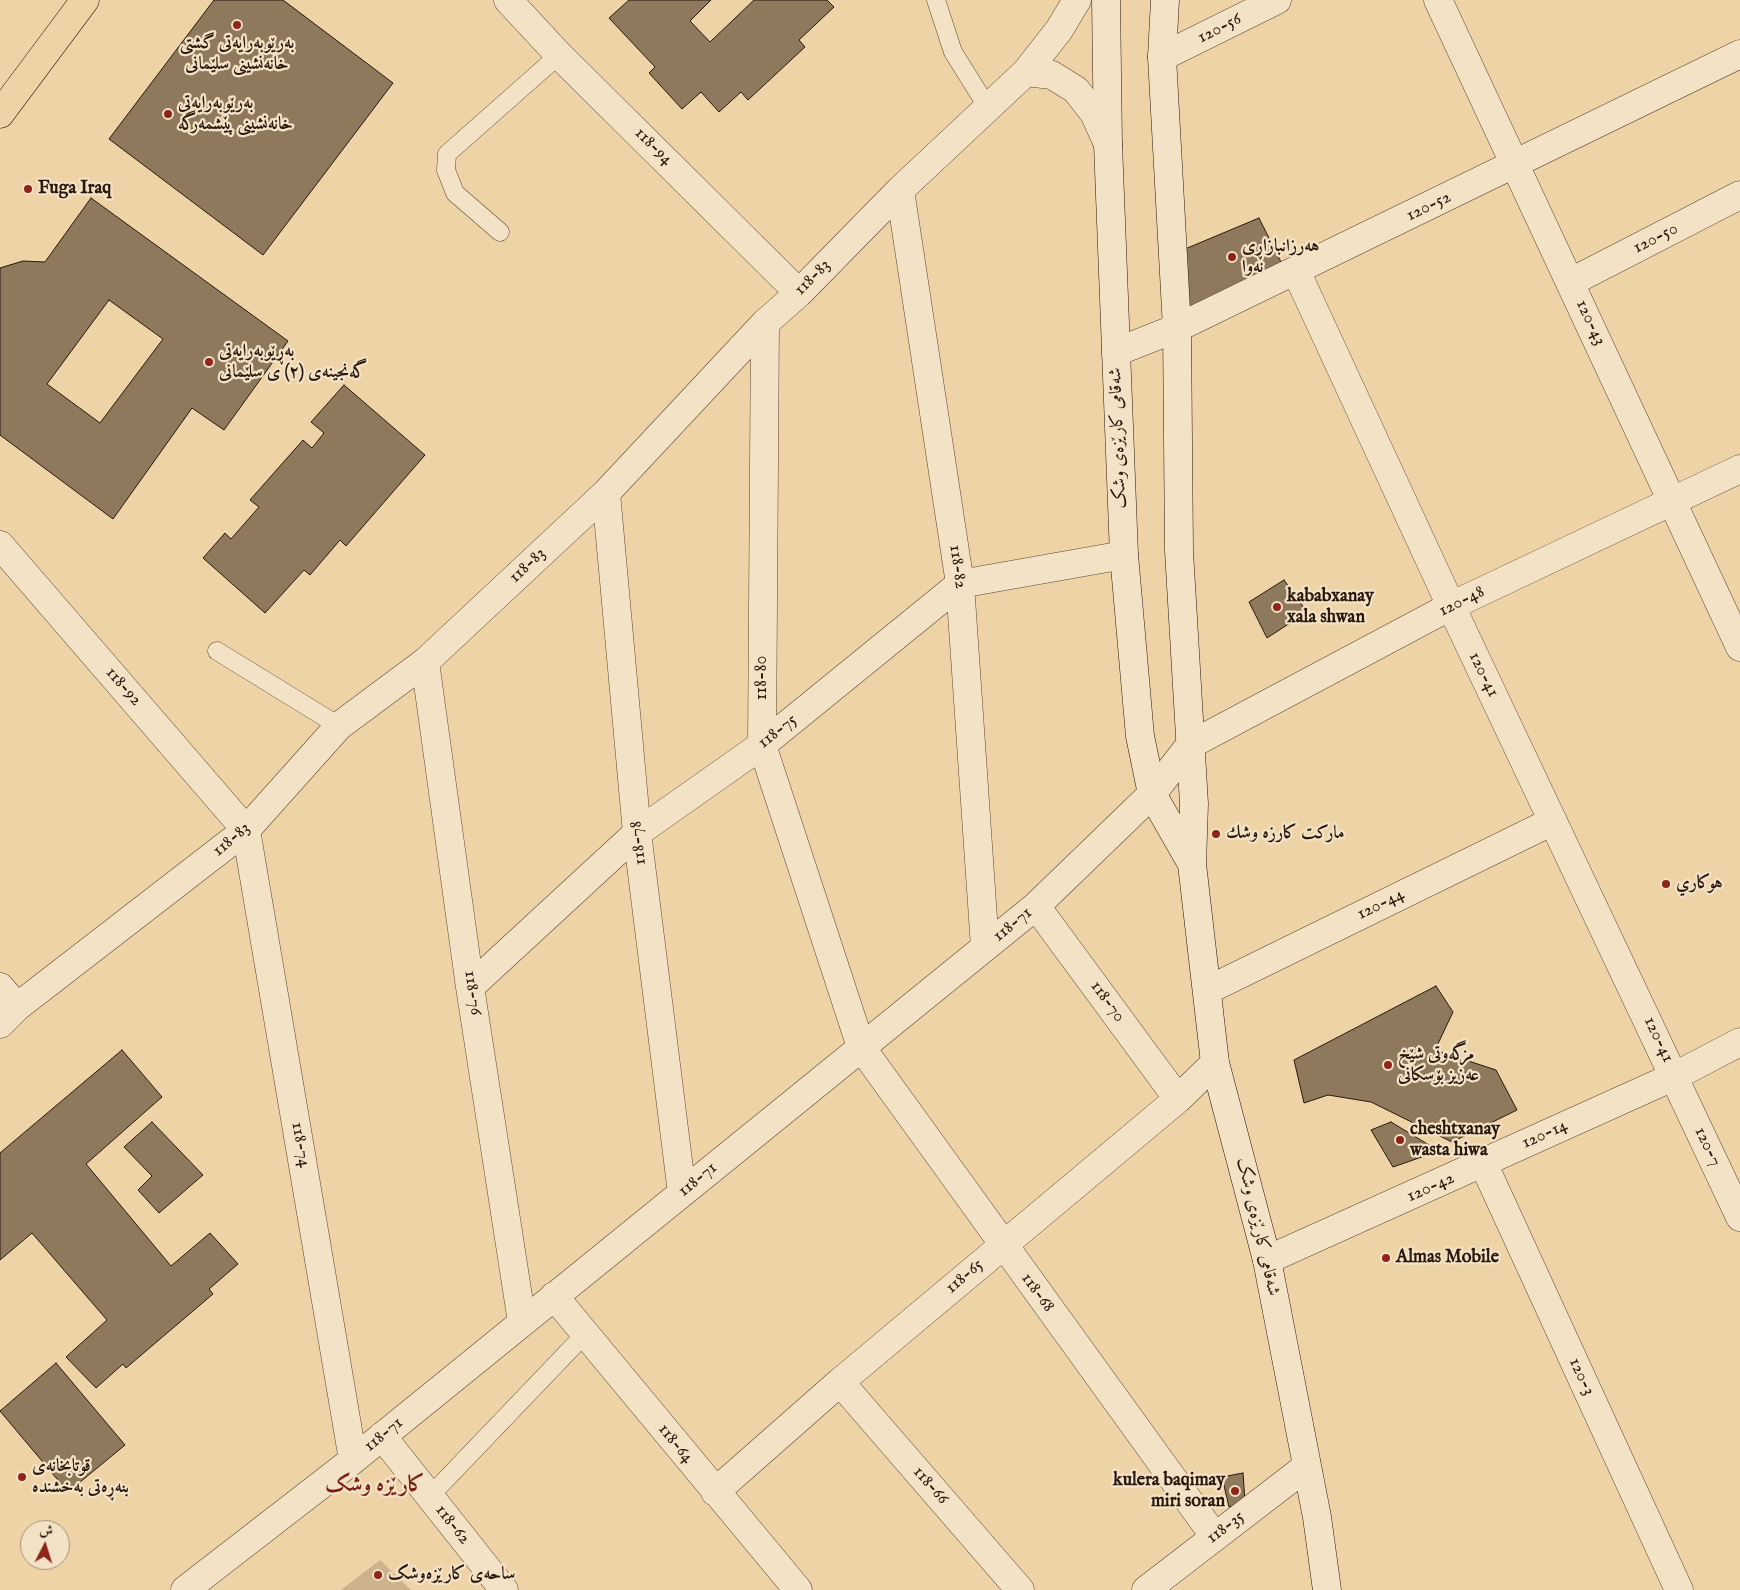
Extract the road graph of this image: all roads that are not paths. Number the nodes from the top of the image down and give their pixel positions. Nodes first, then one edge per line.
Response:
1 (85, 0) edge
2 (508, 0) edge
3 (936, 0) edge
4 (1077, 0) edge
5 (1106, 0) edge
6 (1164, 0) edge
7 (1277, 0) edge
8 (1438, 0) edge
9 (1740, 54) edge
10 (559, 55) junction
11 (1162, 57) junction
12 (1026, 72) junction
13 (988, 108) junction
14 (0, 114) edge
15 (1108, 144) junction
16 (1516, 165) junction
17 (900, 190) junction
18 (1740, 195) edge
19 (500, 232) dead end
20 (1296, 271) junction
21 (1571, 282) junction
22 (799, 293) junction
23 (765, 323) junction
24 (1177, 328) junction
25 (1116, 352) junction
26 (1740, 469) edge
27 (606, 493) junction
28 (1672, 501) junction
29 (0, 545) edge
30 (1124, 555) junction
31 (960, 584) junction
32 (1450, 606) junction
33 (1740, 647) edge
34 (218, 652) dead end
35 (425, 662) junction
36 (339, 726) junction
37 (762, 745) junction
38 (1190, 746) junction
39 (1152, 794) junction
40 (1553, 821) junction
41 (246, 830) junction
42 (637, 833) junction
43 (1192, 864) junction
44 (1036, 906) junction
45 (984, 947) junction
46 (470, 987) junction
47 (1208, 990) junction
48 (6, 1006) edge
49 (1740, 1042) edge
50 (862, 1047) junction
51 (1215, 1063) junction
52 (1675, 1076) junction
53 (1178, 1099) junction
54 (1484, 1165) junction
55 (682, 1193) junction
56 (1740, 1217) edge
57 (1003, 1245) junction
58 (1267, 1260) junction
59 (554, 1296) junction
60 (522, 1322) junction
61 (585, 1334) junction
62 (840, 1382) junction
63 (382, 1436) junction
64 (353, 1460) junction
65 (1306, 1467) junction
66 (715, 1492) junction
67 (430, 1496) junction
68 (1215, 1537) junction
69 (185, 1590) edge
70 (504, 1590) edge
71 (798, 1590) edge
72 (1020, 1590) edge
73 (1146, 1590) edge
74 (1327, 1590) edge
75 (1679, 1590) edge

1 - 14 main road
2 - 10 street, 118-94
3 - 13 lane
4 - 12 street, 118-83
5 - 15 street, شەقامی کارێزەی وشک
6 - 11 street, شەقامی کارێزەی وشک
7 - 11 street, 120-56
8 - 16 street, 120-43
9 - 16 street, 120-52
10 - 19 lane
10 - 22 street, 118-94
11 - 24 street, شەقامی کارێزەی وشک
12 - 13 street, 118-83
12 - 15 street
13 - 17 street, 118-83
15 - 25 street, شەقامی کارێزەی وشک
16 - 20 street, 120-52
16 - 21 street, 120-43
17 - 22 street, 118-83
17 - 31 street, 118-82
18 - 21 street, 120-50
20 - 24 street, 120-52
20 - 32 street, 120-41
21 - 28 street, 120-43
22 - 23 street, 118-83
23 - 27 street, 118-83
23 - 37 street, 118-80
24 - 25 street, 120-52
24 - 38 street, شەقامی کارێزەی وشک
25 - 30 street, شەقامی کارێزەی وشک
26 - 28 street, 120-48
27 - 35 street, 118-83
27 - 42 street, 118-78
28 - 32 street, 120-48
28 - 33 street, 120-43
29 - 41 street, 118-92
30 - 31 street, 118-75
30 - 39 street, شەقامی کارێزەی وشک
31 - 37 street, 118-75
31 - 45 street, 118-82
32 - 38 street, 120-48
32 - 40 street, 120-41
34 - 36 lane
35 - 36 street, 118-83
35 - 46 street, 118-76
36 - 41 street, 118-83
37 - 42 street, 118-75
37 - 50 street, 118-80
38 - 39 street, 118-71
38 - 43 street, شەقامی کارێزەی وشک
39 - 43 street, شەقامی کارێزەی وشک
39 - 44 street, 118-71
40 - 47 street, 120-44
40 - 52 street, 120-41
41 - 48 street, 118-83
41 - 64 street, 118-74
42 - 46 street, 118-75
42 - 55 street, 118-78
43 - 47 street, شەقامی کارێزەی وشک
44 - 45 street, 118-71
44 - 53 street, 118-70
45 - 50 street, 118-71
46 - 60 street, 118-76
47 - 51 street, شەقامی کارێزەی وشک
49 - 52 street, 120-14
50 - 55 street, 118-71
50 - 57 street, 118-68
51 - 53 street, 118-65
51 - 58 street, شەقامی کارێزەی وشک
52 - 54 street, 120-42
52 - 56 street, 120-7
52 - 58 street, 120-14
53 - 57 street, 118-65
54 - 58 street, 120-42
54 - 75 street, 120-3
55 - 59 street, 118-71
57 - 62 street, 118-65
57 - 68 street, 118-68
58 - 65 street, شەقامی کارێزەی وشک
59 - 60 street, 118-71
59 - 61 street, 118-64
60 - 63 street, 118-71
61 - 66 street, 118-64
61 - 67 lane
62 - 66 street, 118-65
62 - 72 street, 118-66
63 - 64 street, 118-71
63 - 67 street, 118-62
64 - 69 street, 118-71
65 - 68 street, 118-35
65 - 74 street, شەقامی کارێزەی وشک
66 - 71 street, 118-64
67 - 70 street, 118-62
68 - 73 street, 118-35

